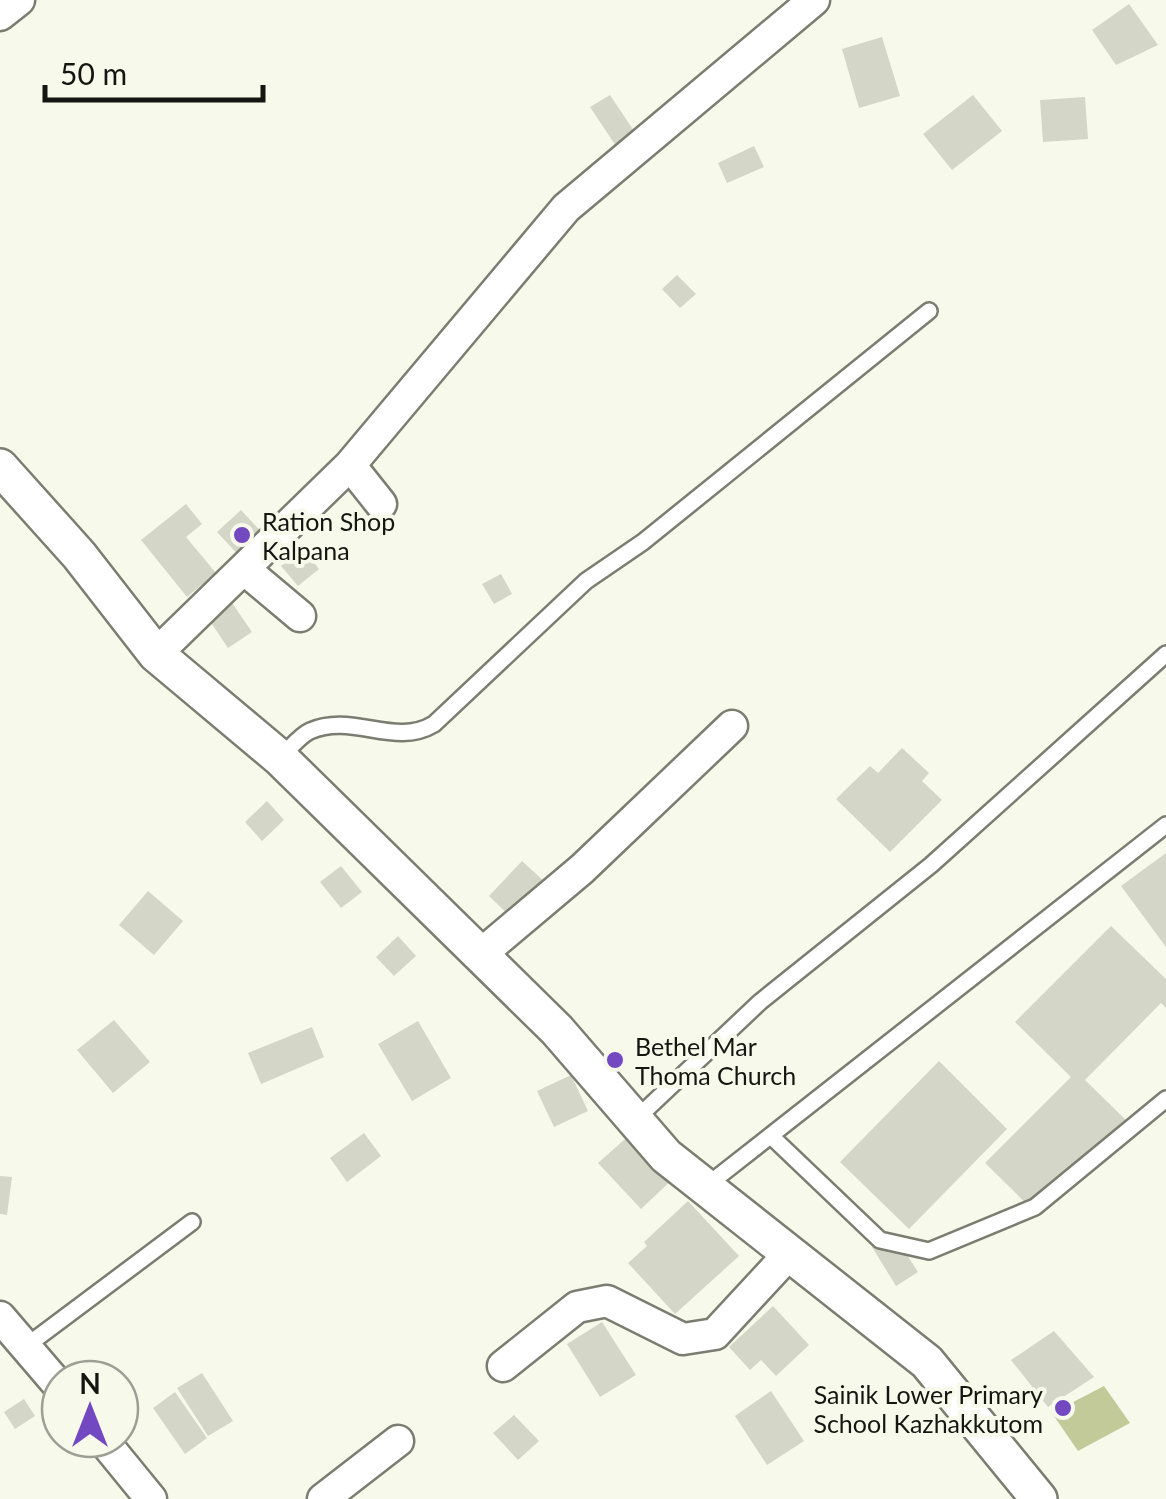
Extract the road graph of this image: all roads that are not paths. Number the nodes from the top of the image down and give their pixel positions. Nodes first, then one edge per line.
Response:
1 (19, 0) edge
2 (814, 0) edge
3 (0, 15) edge
4 (929, 312) dead end
5 (350, 466) junction
6 (0, 467) edge
7 (382, 504) dead end
8 (244, 569) junction
9 (300, 616) dead end
10 (156, 654) junction
11 (1166, 654) edge
12 (732, 726) dead end
13 (280, 758) junction
14 (1166, 825) edge
15 (480, 955) junction
16 (1166, 1099) edge
17 (635, 1120) junction
18 (771, 1136) junction
19 (705, 1188) junction
20 (192, 1222) dead end
21 (790, 1254) junction
22 (0, 1318) edge
23 (25, 1347) junction
24 (40, 1364) edge
25 (503, 1366) dead end
26 (398, 1442) dead end
27 (118, 1459) edge
28 (151, 1499) edge
29 (323, 1499) edge
30 (1040, 1499) edge

1 - 3 street
2 - 5 street
4 - 13 lane
5 - 7 street
5 - 8 street
6 - 10 street
8 - 9 street
8 - 10 street
10 - 13 street
11 - 17 lane
12 - 15 street
13 - 15 street
14 - 18 lane
15 - 17 street
16 - 18 lane
17 - 19 street
18 - 19 lane
19 - 21 street
20 - 23 lane
21 - 25 street
21 - 30 street
22 - 23 street
23 - 24 street
26 - 29 street
27 - 28 street

